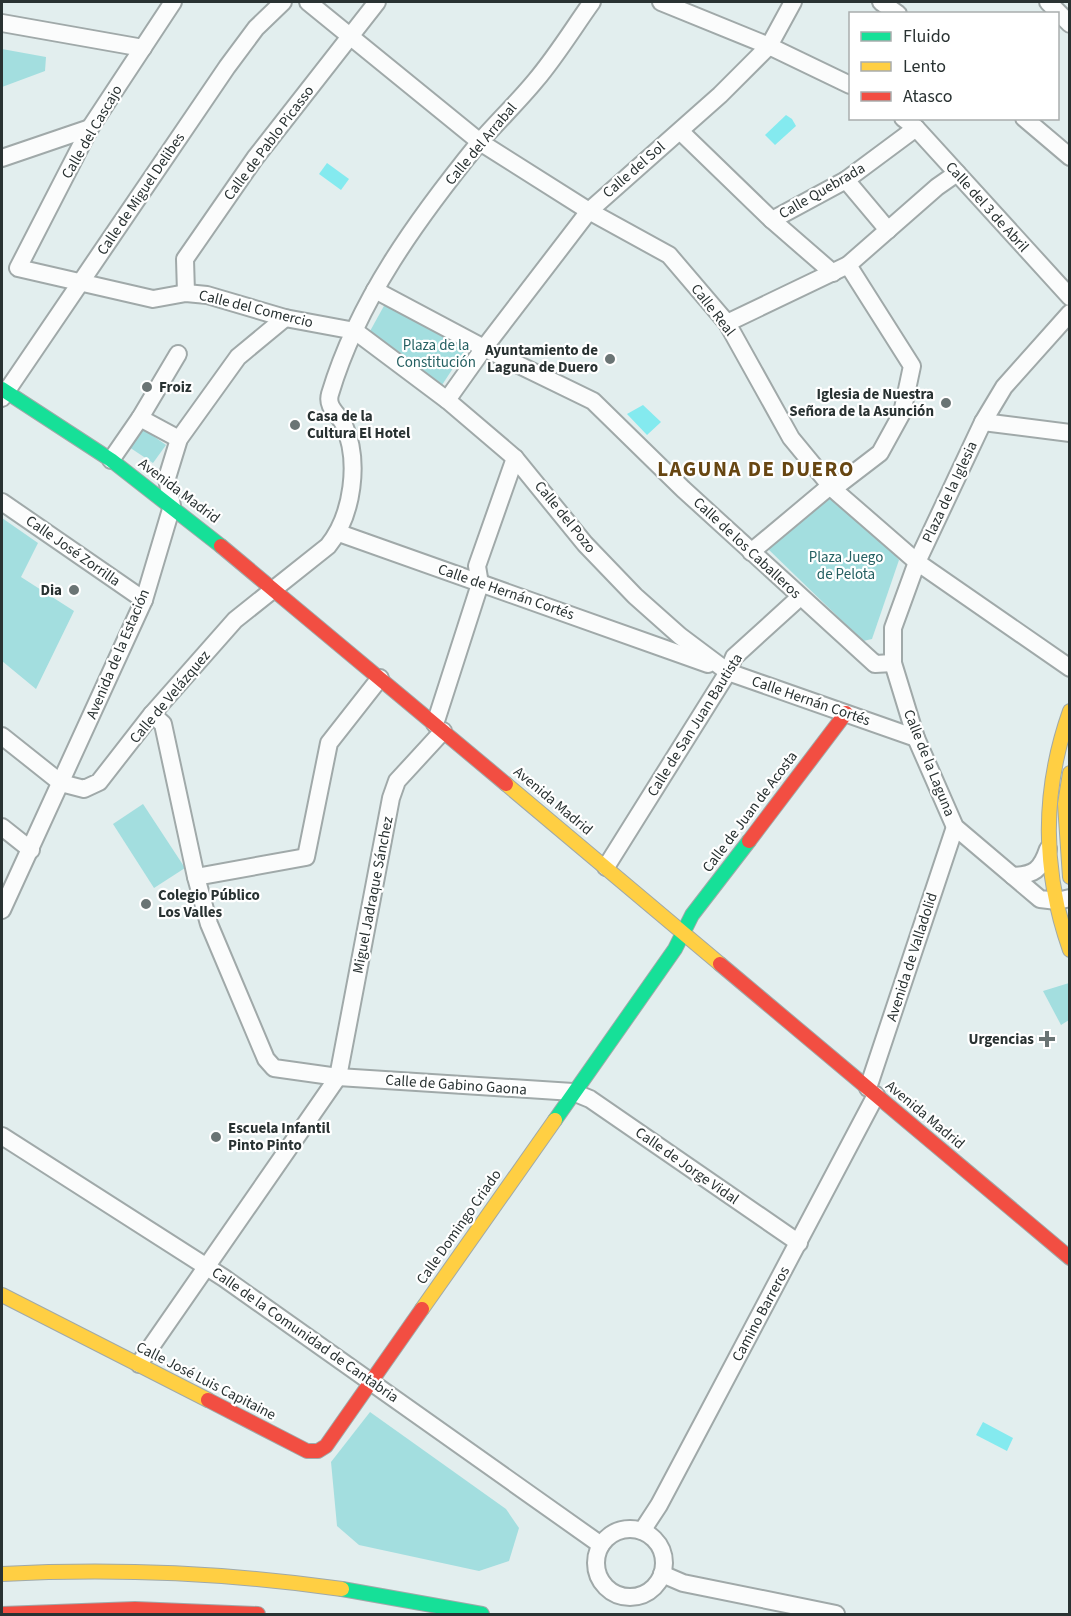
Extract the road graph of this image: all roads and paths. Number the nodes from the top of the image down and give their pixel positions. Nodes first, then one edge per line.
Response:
1 (283, 2) edge
2 (308, 2) edge
3 (376, 2) edge
4 (592, 2) edge
5 (661, 2) edge
6 (793, 2) edge
7 (881, 2) edge
8 (170, 3) edge
9 (696, 8) edge
10 (895, 12) edge
11 (1059, 13) edge
12 (2, 23) edge
13 (1070, 24) edge
14 (350, 36) junction
15 (769, 46) junction
16 (143, 48) junction
17 (849, 85) edge
18 (1026, 120) edge
19 (910, 123) edge
20 (90, 128) junction
21 (680, 130) junction
22 (480, 142) junction
23 (1070, 156) edge
24 (2, 158) edge
25 (957, 173) junction
26 (846, 180) junction
27 (589, 211) junction
28 (772, 220) junction
29 (888, 230) junction
30 (848, 265) junction
31 (18, 268) joint
32 (833, 273) junction
33 (80, 284) junction
34 (375, 290) junction
35 (186, 293) junction
36 (1070, 297) edge
37 (1070, 313) edge
38 (285, 318) junction
39 (727, 323) junction
40 (355, 331) junction
41 (484, 348) junction
42 (178, 354) dead end
43 (3, 393) edge
44 (447, 400) junction
45 (140, 418) junction
46 (983, 422) junction
47 (1070, 433) edge
48 (179, 439) junction
49 (515, 458) junction
50 (111, 460) junction
51 (832, 487) junction
52 (2, 501) edge
53 (172, 506) junction
54 (339, 533) junction
55 (751, 552) junction
56 (917, 562) junction
57 (480, 584) junction
58 (274, 588) junction
59 (800, 597) junction
60 (144, 600) junction
61 (677, 644) junction
62 (893, 663) junction
63 (1070, 668) edge
64 (728, 672) junction
65 (380, 678) junction
66 (1070, 711) edge
67 (846, 713) junction
68 (152, 714) junction
69 (439, 727) junction
70 (2, 736) edge
71 (916, 738) junction
72 (1070, 773) edge
73 (61, 783) junction
74 (2, 827) edge
75 (955, 827) junction
76 (1048, 849) junction
77 (31, 850) junction
78 (606, 867) junction
79 (1013, 876) junction
80 (1070, 877) edge
81 (196, 878) junction
82 (1063, 900) edge
83 (2, 910) edge
84 (683, 932) junction
85 (1070, 950) edge
86 (338, 1077) junction
87 (872, 1091) junction
88 (573, 1092) junction
89 (2, 1136) edge
90 (799, 1243) junction
91 (1070, 1258) edge
92 (207, 1266) junction
93 (2, 1295) edge
94 (139, 1364) junction
95 (372, 1382) junction
96 (642, 1531) junction
97 (602, 1545) junction
98 (2, 1574) edge
99 (662, 1574) junction
100 (2, 1614) edge
101 (258, 1614) edge
102 (482, 1614) edge
103 (836, 1614) edge

1 - 33 street, Calle de Miguel Delibes
2 - 14 street, Calle Real
3 - 14 street, Calle de Pablo Picasso
4 - 22 street, Calle del Arrabal
5 - 9 street
6 - 15 street, Calle del Sol
7 - 10 street
8 - 16 street, Calle del Cascajo
9 - 15 street
11 - 13 street
12 - 16 street
14 - 22 street, Calle Real
14 - 35 street, Calle de Pablo Picasso
15 - 17 street
15 - 21 street, Calle del Sol
16 - 20 street, Calle del Cascajo
18 - 23 street
19 - 25 street, Calle del 3 de Abril
19 - 26 street, Calle Quebrada
20 - 24 street
20 - 31 street, Calle del Cascajo
21 - 27 street, Calle del Sol
21 - 28 street, Calle Quebrada
22 - 27 street, Calle Real
22 - 34 street, Calle del Arrabal
25 - 29 street
25 - 36 street, Calle del 3 de Abril
26 - 28 street, Calle Quebrada
26 - 29 street
27 - 39 street, Calle Real
27 - 41 street, Calle del Sol
28 - 32 street
29 - 30 street
30 - 32 street
30 - 51 street
31 - 33 street, Calle del Comercio
32 - 39 street
33 - 35 street, Calle del Comercio
33 - 43 street, Calle de Miguel Delibes
34 - 40 street
34 - 41 street
35 - 38 street, Calle del Comercio
37 - 46 street, Plaza de la Iglesia
38 - 40 street, Calle del Comercio
38 - 48 street, Avenida de la Estación
39 - 51 street, Calle Real
40 - 44 street
40 - 54 street
41 - 44 street
41 - 55 street, Calle de los Caballeros
42 - 45 street
43 - 50 main road, Avenida Madrid
44 - 49 street, Calle del Pozo
45 - 48 street
45 - 50 street
46 - 47 street
46 - 56 street, Plaza de la Iglesia
48 - 53 street, Avenida de la Estación
49 - 57 street
49 - 61 street, Calle del Pozo
50 - 53 main road, Avenida Madrid
51 - 55 street
51 - 56 street, Calle Real
52 - 60 street, Calle José Zorrilla
53 - 58 main road, Avenida Madrid
53 - 60 street, Avenida de la Estación
54 - 57 street, Calle de Hernán Cortés
54 - 58 street, Calle de Velázquez
55 - 59 street, Calle de los Caballeros
56 - 62 street, Calle de la Laguna
56 - 63 street, Calle Real
57 - 61 street, Calle de Hernán Cortés
57 - 69 street
58 - 65 main road, Avenida Madrid
58 - 68 street, Calle de Velázquez
59 - 62 street, Calle de los Caballeros
59 - 64 street, Calle de San Juan Bautista
60 - 73 street, Avenida de la Estación
61 - 64 street, Calle Hernán Cortés
62 - 71 street, Calle de la Laguna
64 - 67 street, Calle Hernán Cortés
64 - 78 street, Calle de San Juan Bautista
65 - 69 main road, Avenida Madrid
65 - 81 street
66 - 76 main road
67 - 71 street, Calle Hernán Cortés
67 - 84 main road, Calle de Juan de Acosta
68 - 73 street, Calle de Velázquez
68 - 81 street, Calle de Gabino Gaona
69 - 78 main road, Avenida Madrid
69 - 86 street, Miguel Jadraque Sánchez
70 - 73 street
71 - 75 street, Calle de la Laguna
72 - 80 main road
73 - 77 street, Avenida de la Estación
74 - 77 street
75 - 79 street, Calle de la Laguna
75 - 87 street, Avenida de Valladolid
76 - 79 street
76 - 82 main road
77 - 83 street, Avenida de la Estación
78 - 84 main road, Avenida Madrid
79 - 82 street, Calle de la Laguna
81 - 86 street, Calle de Gabino Gaona
82 - 85 main road
84 - 87 main road, Avenida Madrid
84 - 88 main road, Calle de Juan de Acosta
86 - 88 street, Calle de Gabino Gaona
86 - 92 street
87 - 90 street, Camino Barreros
87 - 91 main road, Avenida Madrid
88 - 90 street, Calle de Jorge Vidal
88 - 95 main road, Calle Domingo Criado
89 - 92 street, Calle de la Comunidad de Cantabria
90 - 96 street, Camino Barreros
92 - 94 street
92 - 95 street, Calle de la Comunidad de Cantabria
93 - 94 main road, Calle José Luis Capitaine
94 - 95 main road, Calle José Luis Capitaine
95 - 97 street, Calle de la Comunidad de Cantabria
96 - 97 street
96 - 99 street
97 - 99 street
98 - 102 main road
99 - 103 street
100 - 101 main road

